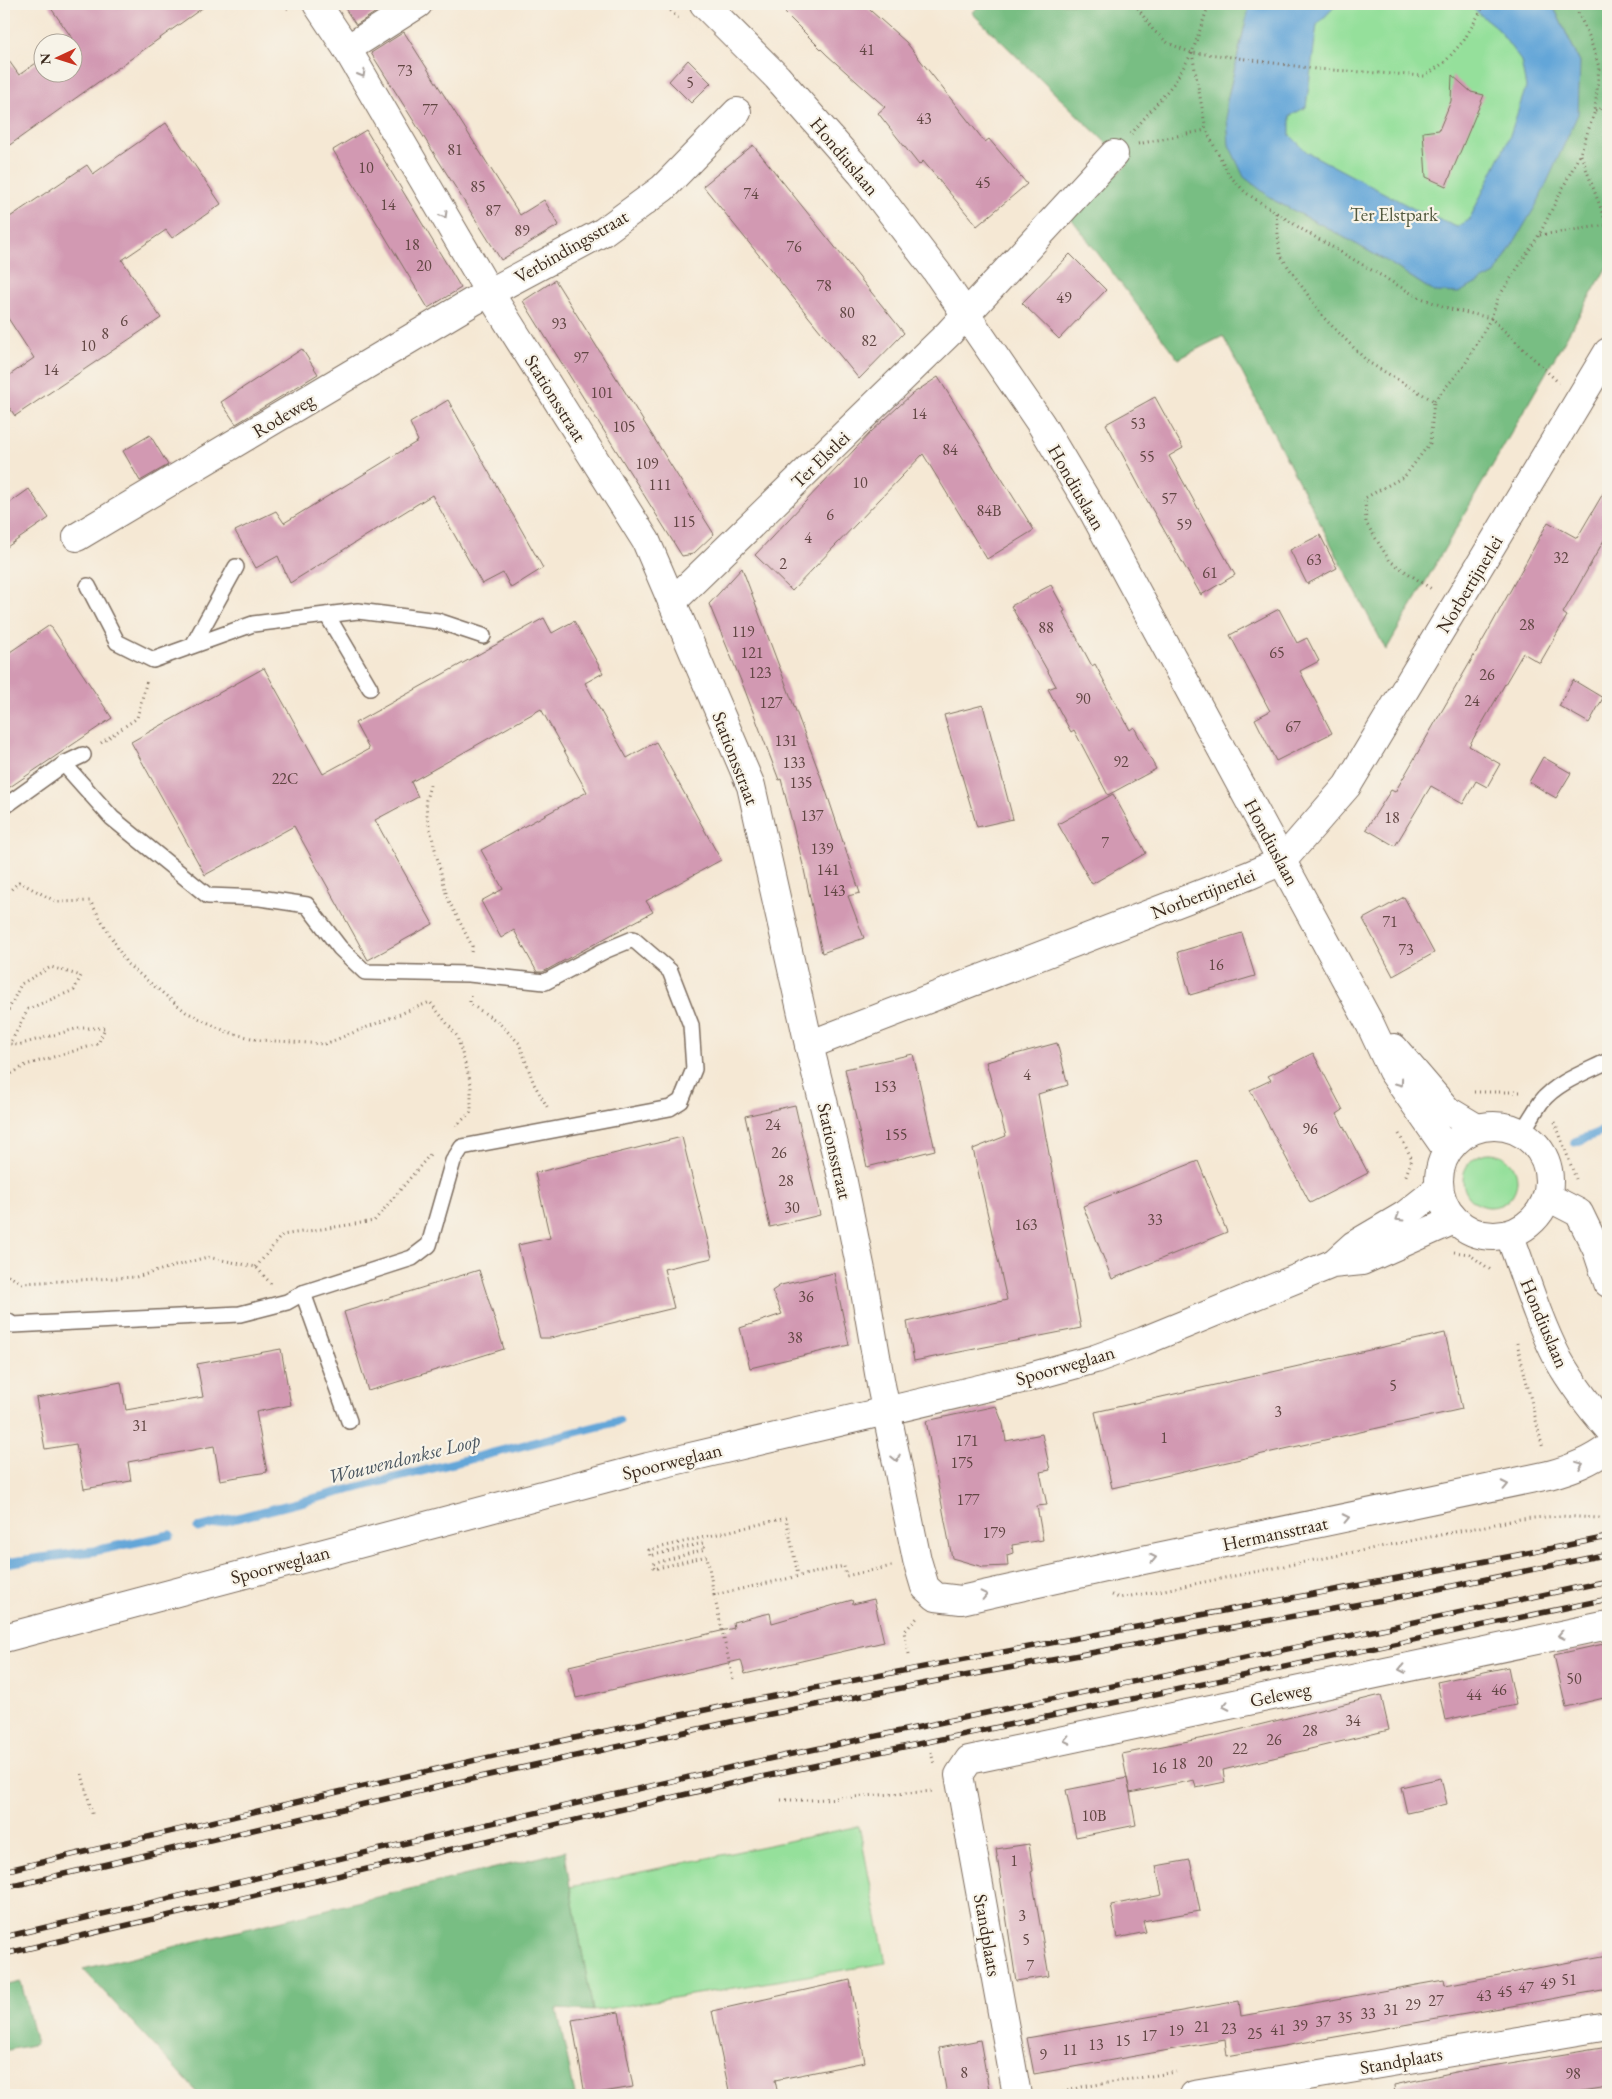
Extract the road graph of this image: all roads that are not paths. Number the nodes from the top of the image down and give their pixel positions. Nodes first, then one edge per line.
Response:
1 (317, 4) edge
2 (418, 4) edge
3 (704, 4) edge
4 (348, 49) junction
5 (737, 112) dead end
6 (1117, 151) road end
7 (489, 292) junction
8 (965, 313) junction
9 (1608, 352) edge
10 (77, 537) dead end
11 (236, 567) dead end
12 (88, 586) dead end
13 (672, 602) junction
14 (327, 615) junction
15 (483, 636) dead end
16 (193, 645) junction
17 (370, 688) dead end
18 (83, 755) road end
19 (64, 764) junction
20 (4, 807) edge
21 (1282, 861) junction
22 (809, 1045) junction
23 (1608, 1062) edge
24 (1427, 1103) junction
25 (1477, 1128) junction
26 (1522, 1132) junction
27 (1447, 1150) junction
28 (1438, 1189) junction
29 (1548, 1197) junction
30 (1454, 1220) junction
31 (1510, 1236) junction
32 (1332, 1264) junction
33 (1608, 1283) edge
34 (303, 1293) junction
35 (4, 1319) edge
36 (886, 1410) junction
37 (349, 1421) dead end
38 (1608, 1428) edge
39 (1608, 1448) edge
40 (936, 1597) joint
41 (1608, 1625) edge
42 (4, 1638) edge
43 (943, 1775) joint
44 (1608, 2026) edge
45 (1017, 2095) edge
46 (1194, 2095) edge

1 - 4 street, Stationsstraat
2 - 4 street
3 - 8 street, Hondiuslaan
4 -> 7 street, Stationsstraat
5 - 7 street, Verbindingsstraat
6 - 8 street, Ter Elstlei
7 - 10 street, Rodeweg
7 - 13 street, Stationsstraat
8 - 13 street, Ter Elstlei
8 - 21 street, Hondiuslaan
9 - 21 street, Norbertijnerlei
11 - 16 lane
12 - 16 lane
13 - 22 street, Stationsstraat
14 - 15 lane
14 - 16 lane
14 - 17 lane
18 - 19 lane
19 - 20 lane
19 - 34 lane
21 - 22 street, Norbertijnerlei
21 - 24 street, Hondiuslaan
22 - 36 street, Stationsstraat
23 - 26 lane
24 - 25 street, Hondiuslaan
24 - 27 street, Hondiuslaan
25 - 26 street
25 - 27 street
26 - 29 street
27 - 28 street
28 - 30 street
28 -> 32 street, Spoorweglaan
29 - 31 street
29 - 33 street
30 - 31 street
30 - 32 street, Spoorweglaan
31 - 38 street, Hondiuslaan
32 - 36 street, Spoorweglaan
34 - 35 lane
34 - 37 lane
36 -> 40 street, Stationsstraat
36 - 42 street, Spoorweglaan
40 -> 39 street, Hermansstraat
41 -> 43 street, Geleweg
43 - 45 street, Standplaats
44 - 46 street, Standplaats

